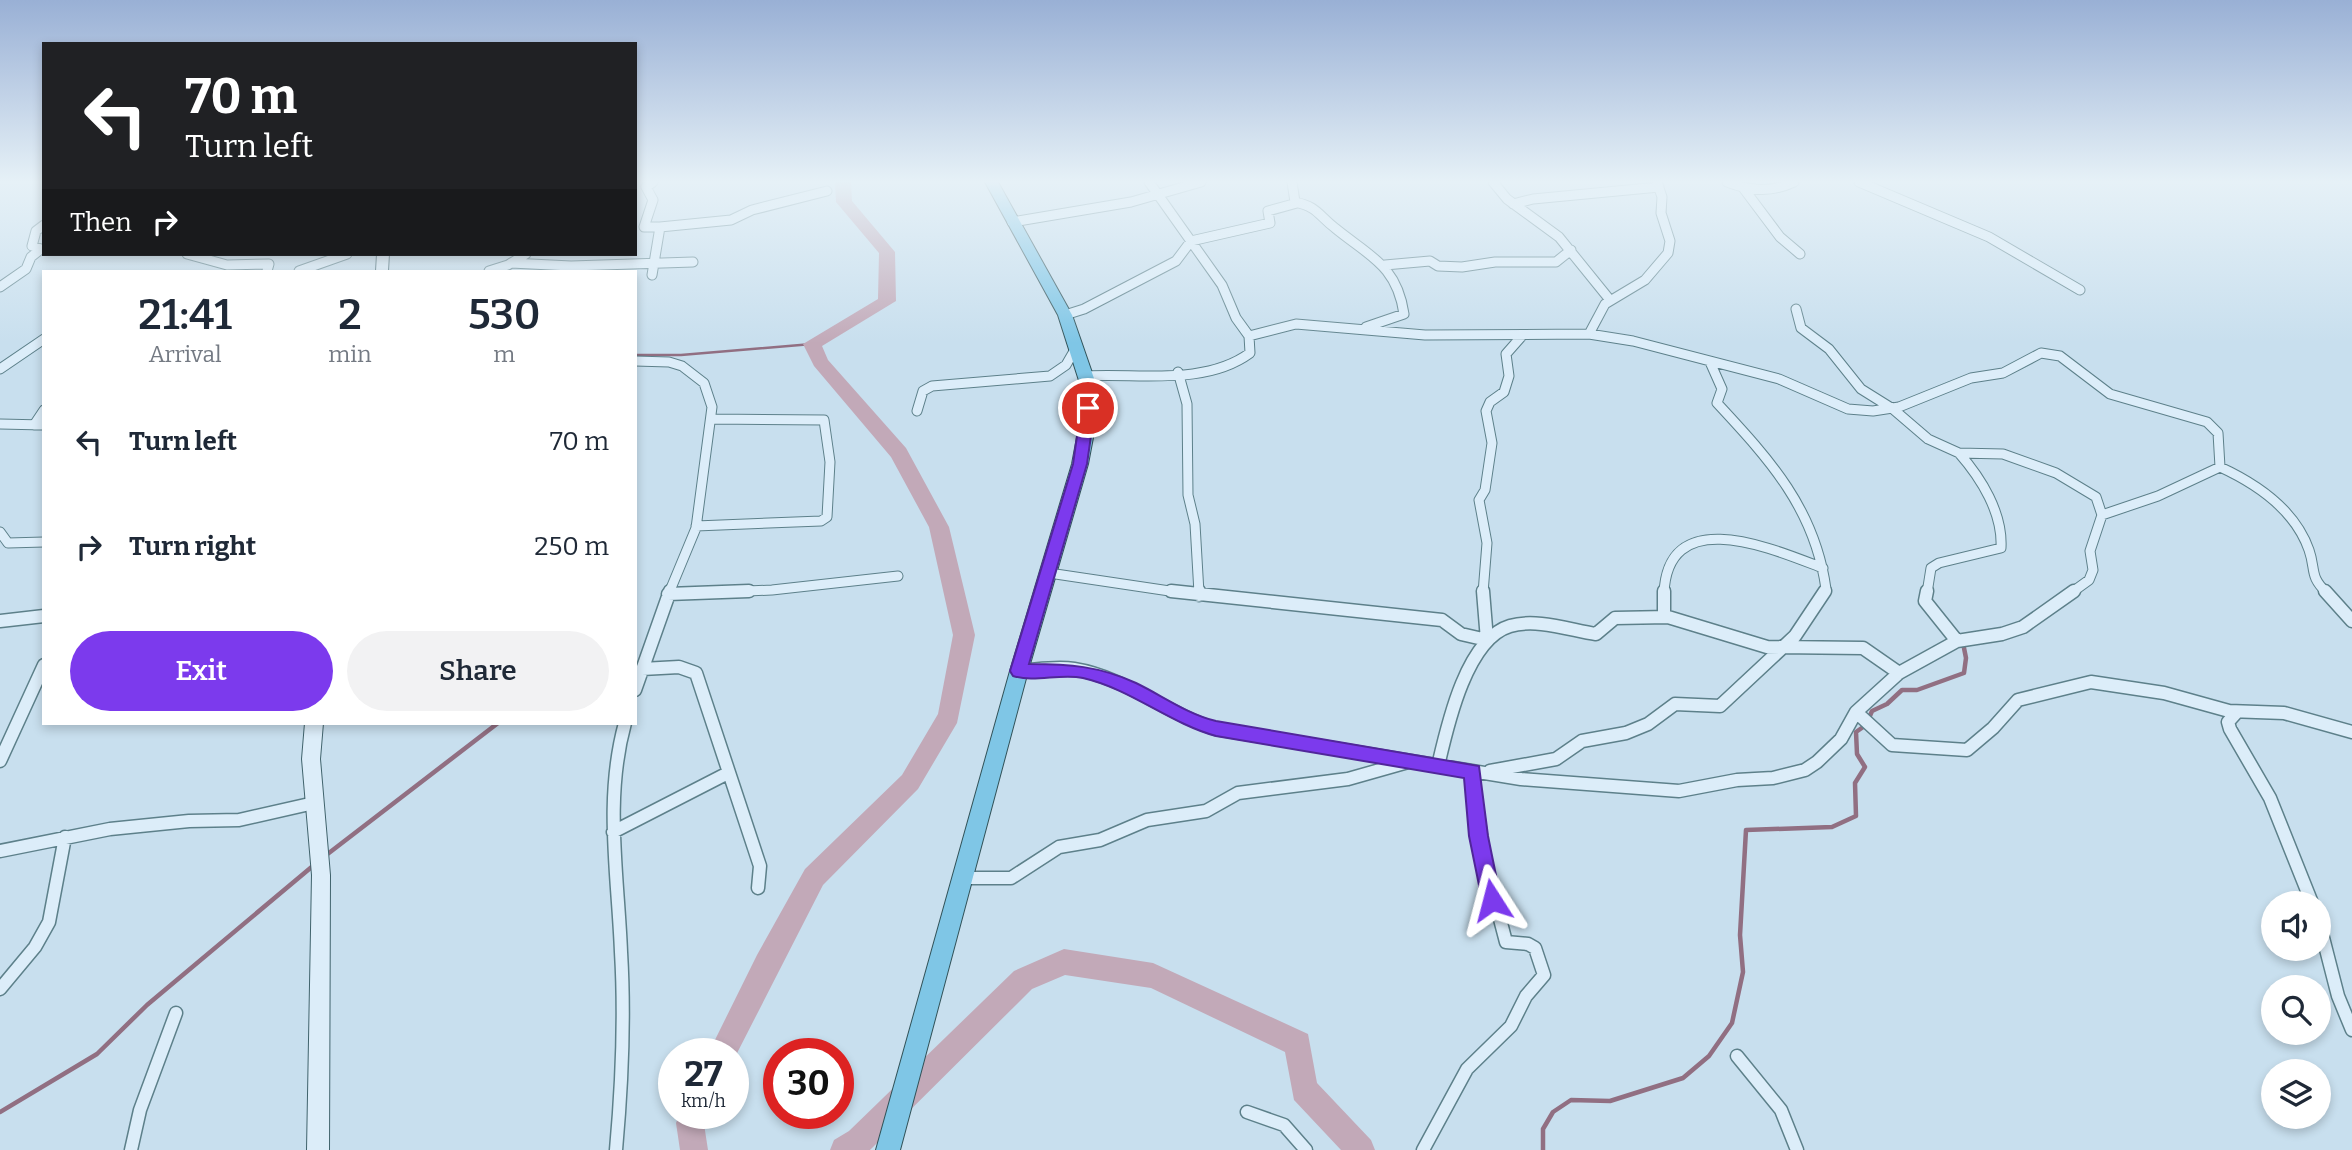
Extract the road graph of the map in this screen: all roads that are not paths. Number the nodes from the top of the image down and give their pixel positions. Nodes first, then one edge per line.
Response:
1 (35, 236) edge
2 (658, 236) edge
3 (1020, 236) edge
4 (1187, 236) edge
5 (1214, 236) edge
6 (1345, 236) edge
7 (1556, 236) edge
8 (1668, 236) edge
9 (1779, 236) edge
10 (1986, 236) edge
11 (1191, 241) junction
12 (1571, 250) junction
13 (1800, 254) dead end
14 (191, 256) edge
15 (341, 256) edge
16 (523, 256) edge
17 (693, 262) dead end
18 (511, 263) junction
19 (654, 264) junction
20 (1385, 265) junction
21 (268, 268) edge
22 (302, 270) edge
23 (492, 270) edge
24 (652, 275) dead end
25 (0, 287) edge
26 (2080, 290) dead end
27 (1610, 300) junction
28 (1796, 309) dead end
29 (1066, 315) junction
30 (1365, 328) junction
31 (1589, 334) junction
32 (1250, 337) junction
33 (1521, 337) junction
34 (42, 340) edge
35 (1077, 346) junction
36 (637, 361) edge
37 (1710, 362) junction
38 (0, 369) edge
39 (1178, 372) junction
40 (1087, 376) junction
41 (1893, 409) junction
42 (916, 411) dead end
43 (711, 419) junction
44 (0, 424) edge
45 (39, 425) edge
46 (1959, 453) junction
47 (2220, 467) junction
48 (2102, 516) junction
49 (696, 526) junction
50 (0, 532) edge
51 (42, 542) edge
52 (1823, 568) junction
53 (1049, 573) junction
54 (898, 576) dead end
55 (668, 594) junction
56 (1199, 595) junction
57 (42, 616) edge
58 (1664, 617) junction
59 (0, 621) edge
60 (2352, 621) edge
61 (1488, 640) junction
62 (1957, 641) junction
63 (1781, 648) junction
64 (42, 669) edge
65 (642, 669) junction
66 (1019, 671) junction
67 (1899, 673) junction
68 (637, 684) edge
69 (1856, 712) junction
70 (2237, 712) junction
71 (314, 725) edge
72 (624, 725) edge
73 (2352, 732) edge
74 (0, 761) edge
75 (1410, 761) junction
76 (1438, 766) junction
77 (728, 772) junction
78 (1477, 772) junction
79 (314, 803) junction
80 (613, 832) junction
81 (65, 837) junction
82 (0, 851) edge
83 (964, 878) junction
84 (758, 888) dead end
85 (2308, 891) edge
86 (2329, 961) edge
87 (0, 989) edge
88 (176, 1013) dead end
89 (2352, 1030) edge
90 (1737, 1056) dead end
91 (1247, 1112) dead end
92 (131, 1150) edge
93 (318, 1150) edge
94 (616, 1150) edge
95 (888, 1150) edge
96 (1307, 1150) edge
97 (1423, 1150) edge
98 (1797, 1150) edge

1 - 25 street
2 - 19 street
3 - 29 highway
4 - 11 street
5 - 11 street
6 - 20 street
7 - 12 street
8 - 27 street
9 - 13 street
10 - 26 street
11 - 29 street
11 - 32 street
12 - 20 street
12 - 27 street
14 - 21 street
15 - 22 street
16 - 18 street
17 - 19 street
18 - 19 street
18 - 23 street
19 - 24 street
20 - 30 street
27 - 31 street
28 - 41 street
29 - 35 highway
30 - 32 street
30 - 33 street
31 - 33 street
31 - 37 street
32 - 39 street
33 - 61 street
34 - 38 street
35 - 40 highway
35 - 42 street
36 - 43 street
37 - 41 street
37 - 52 street
39 - 40 street
39 - 56 street
40 - 53 highway
41 - 46 street
41 - 47 street
43 - 49 street
43 - 49 street
44 - 45 street
46 - 48 street
46 - 62 street
47 - 48 street
47 - 60 street
48 - 62 street
49 - 55 street
50 - 51 street
52 - 58 street
52 - 63 street
53 - 56 street
53 - 66 highway
54 - 55 street
55 - 65 street
56 - 61 street
57 - 59 street
58 - 61 street
58 - 63 street
61 - 76 street
62 - 67 street
63 - 67 street
63 - 78 street
64 - 74 street
65 - 68 street
65 - 77 street
66 - 75 street
66 - 83 highway
67 - 69 street
69 - 70 street
69 - 78 street
70 - 73 street
70 - 85 street
71 - 79 main road
72 - 80 street
75 - 76 street
75 - 83 street
76 - 78 street
77 - 80 street
77 - 84 street
78 - 97 street
79 - 81 street
79 - 93 main road
80 - 94 street
81 - 82 street
81 - 87 street
83 - 95 highway
86 - 89 street
88 - 92 street
90 - 98 street
91 - 96 street

